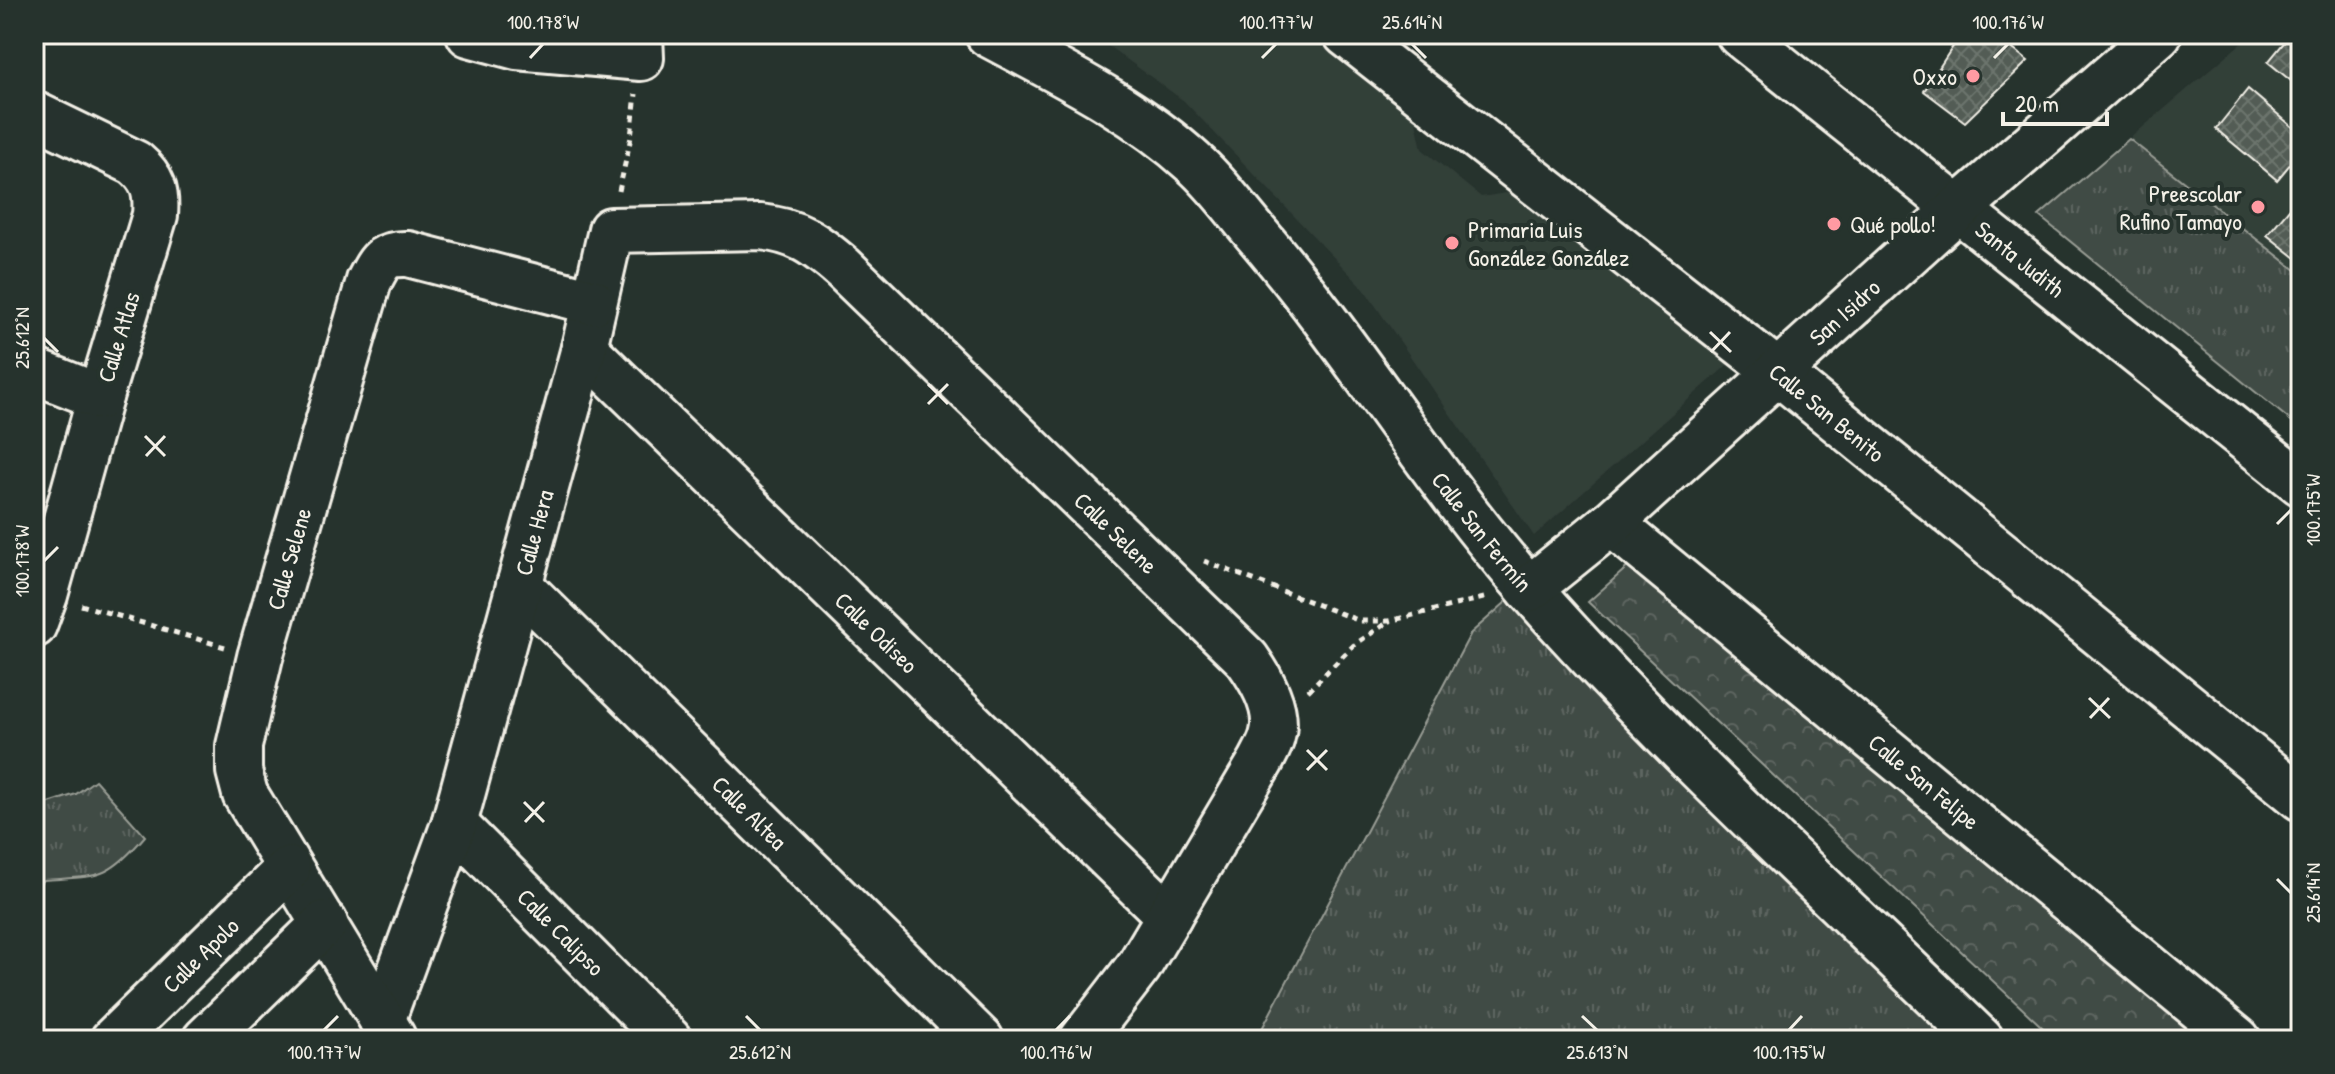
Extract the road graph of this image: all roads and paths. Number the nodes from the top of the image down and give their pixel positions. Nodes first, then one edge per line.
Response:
1 (469, 34) edge
2 (988, 34) edge
3 (1346, 34) edge
4 (1739, 34) edge
5 (2132, 42) edge
6 (641, 46) edge
7 (34, 114) edge
8 (1959, 208) junction
9 (611, 230) junction
10 (593, 302) junction
11 (584, 348) junction
12 (34, 371) edge
13 (1779, 373) junction
14 (100, 397) junction
15 (2301, 483) edge
16 (1611, 523) junction
17 (1196, 557) dead end
18 (519, 585) junction
19 (1529, 589) junction
20 (40, 610) edge
21 (1389, 621) junction
22 (260, 657) junction
23 (1273, 735) junction
24 (2301, 798) edge
25 (454, 824) junction
26 (288, 869) junction
27 (1169, 916) junction
28 (325, 923) junction
29 (388, 1031) edge
30 (113, 1040) edge
31 (205, 1040) edge
32 (669, 1040) edge
33 (981, 1040) edge
34 (1082, 1040) edge
35 (1981, 1040) edge
36 (2238, 1040) edge

1 - 6 street
2 - 19 street, Calle San Fermín
3 - 13 street, Calle San Benito
4 - 8 street, Santa Judith
5 - 8 street, San Isidro
6 - 9 path
7 - 14 street, Calle Atlas
8 - 13 street, San Isidro
8 - 15 street, Santa Judith
9 - 10 street, Calle Hera
9 - 23 street, Calle Selene
10 - 11 street, Calle Hera
10 - 22 street, Calle Selene
11 - 18 street, Calle Hera
11 - 27 street, Calle Odiseo
12 - 14 street
13 - 16 street, San Isidro
13 - 24 street, Calle San Benito
14 - 20 street, Calle Atlas
16 - 19 street, San Isidro
16 - 36 street, Calle San Felipe
17 - 21 path
18 - 25 street, Calle Hera
18 - 33 street, Calle Altea
19 - 21 path
19 - 35 street, Calle San Fermín
20 - 22 path
21 - 23 path
22 - 26 street, Calle Selene
23 - 27 street
25 - 29 street, Calle Hera
25 - 32 street, Calle Calipso
26 - 28 street, Calle Selene
26 - 30 street, Calle Apolo
27 - 34 street
28 - 29 street, Calle Selene
28 - 31 street

